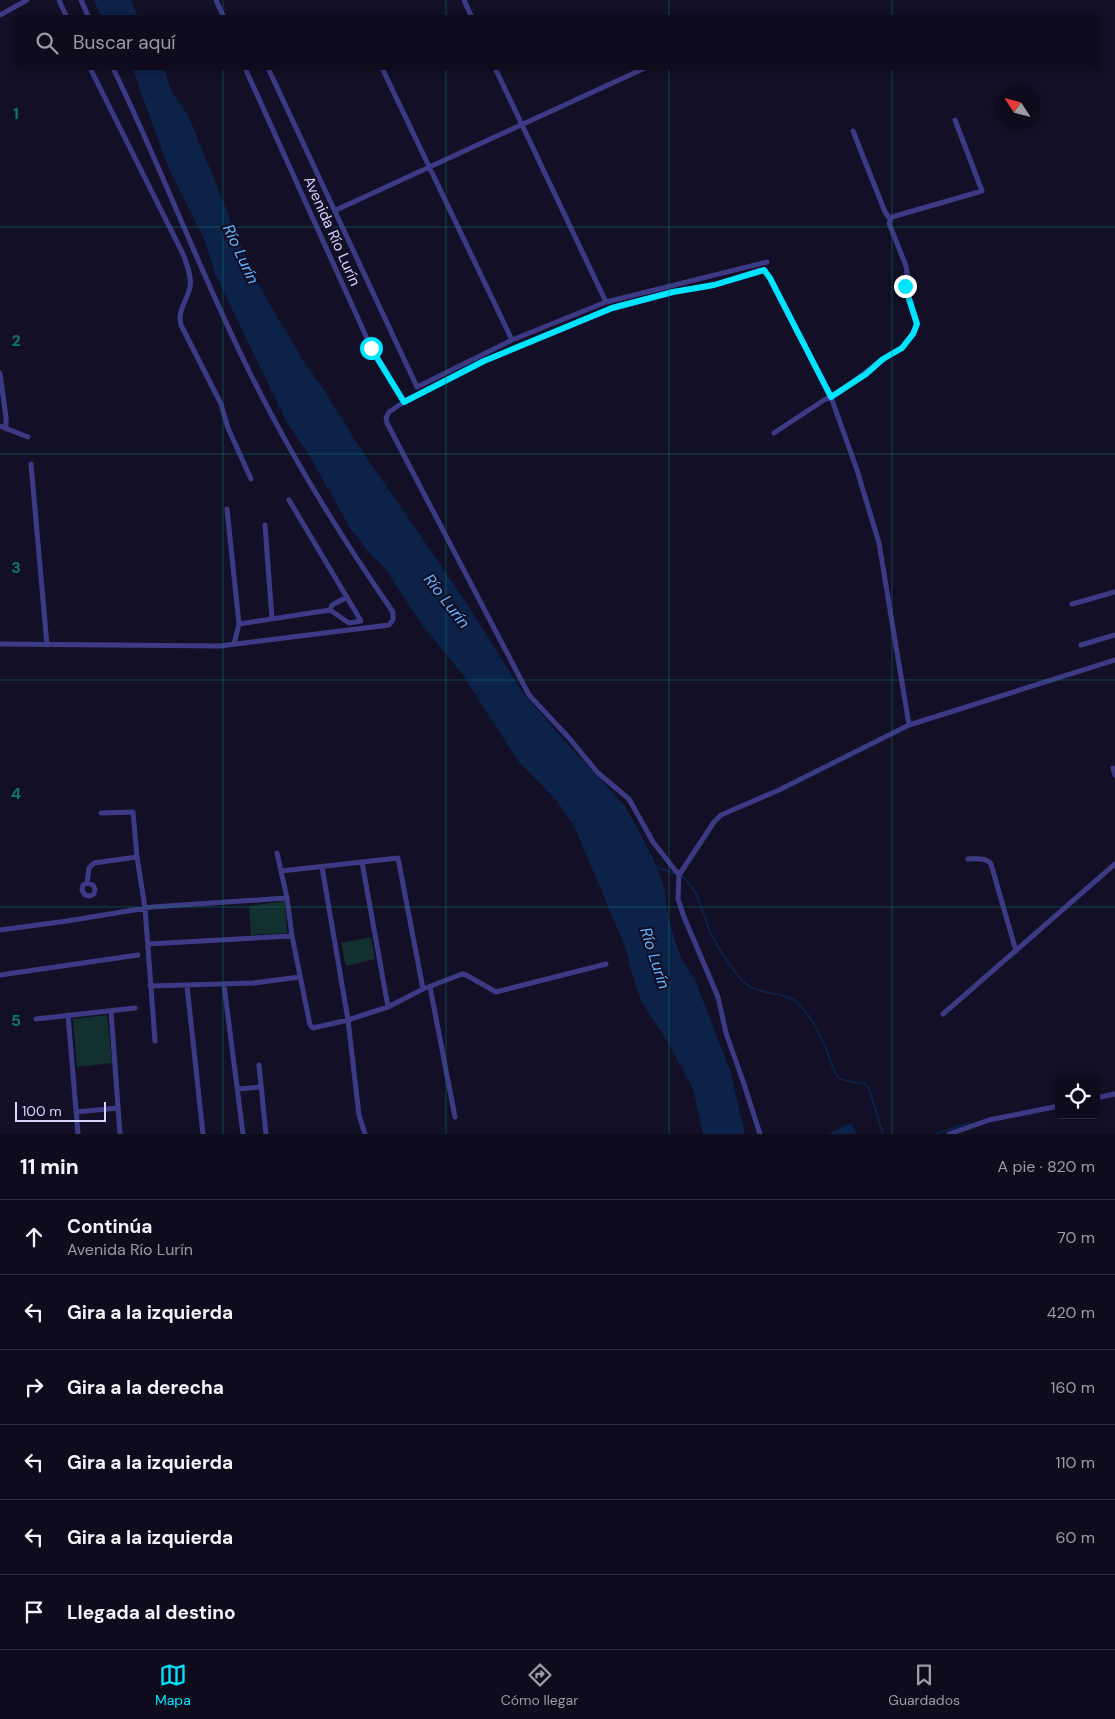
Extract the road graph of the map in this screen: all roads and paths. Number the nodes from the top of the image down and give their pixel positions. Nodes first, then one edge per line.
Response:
1 (27, 0) edge
2 (59, 0) edge
3 (81, 0) edge
4 (216, 0) edge
5 (464, 0) edge
6 (0, 15) edge
7 (66, 15) edge
8 (88, 15) edge
9 (223, 15) edge
10 (471, 15) edge
11 (91, 70) edge
12 (114, 70) edge
13 (246, 70) edge
14 (269, 70) edge
15 (383, 70) edge
16 (496, 70) edge
17 (641, 70) edge
18 (955, 120) dead end
19 (522, 124) junction
20 (853, 131) dead end
21 (430, 167) junction
22 (336, 210) junction
23 (890, 219) junction
24 (767, 262) dead end
25 (606, 302) junction
26 (512, 340) junction
27 (0, 374) edge
28 (831, 397) junction
29 (404, 402) junction
30 (3, 428) edge
31 (774, 433) dead end
32 (28, 437) dead end
33 (31, 464) dead end
34 (251, 479) dead end
35 (288, 500) dead end
36 (227, 509) dead end
37 (265, 525) dead end
38 (1115, 592) edge
39 (347, 597) junction
40 (1072, 604) dead end
41 (330, 610) junction
42 (272, 619) junction
43 (239, 624) junction
44 (1115, 635) edge
45 (0, 644) edge
46 (234, 644) junction
47 (47, 645) junction
48 (1081, 645) dead end
49 (1115, 660) edge
50 (909, 725) junction
51 (1113, 768) dead end
52 (1115, 775) edge
53 (101, 813) dead end
54 (276, 853) dead end
55 (137, 857) junction
56 (968, 859) dead end
57 (362, 862) junction
58 (1115, 864) edge
59 (322, 867) junction
60 (281, 871) junction
61 (679, 875) junction
62 (87, 883) dead end
63 (287, 898) junction
64 (145, 908) junction
65 (0, 930) edge
66 (292, 936) junction
67 (148, 944) junction
68 (1016, 951) junction
69 (138, 955) dead end
70 (606, 964) dead end
71 (0, 974) edge
72 (300, 977) junction
73 (224, 985) junction
74 (150, 986) junction
75 (187, 986) junction
76 (430, 987) junction
77 (423, 989) junction
78 (388, 1007) junction
79 (135, 1008) dead end
80 (111, 1011) junction
81 (943, 1014) dead end
82 (68, 1015) junction
83 (36, 1019) dead end
84 (348, 1020) junction
85 (155, 1041) dead end
86 (259, 1065) dead end
87 (261, 1088) junction
88 (237, 1089) junction
89 (1115, 1094) edge
90 (1100, 1097) edge
91 (1055, 1107) edge
92 (118, 1108) junction
93 (76, 1112) junction
94 (455, 1117) dead end
95 (78, 1134) edge
96 (120, 1134) edge
97 (203, 1134) edge
98 (243, 1134) edge
99 (266, 1134) edge
100 (365, 1134) edge
101 (760, 1134) edge
102 (949, 1134) edge

1 - 6 street
2 - 7 street
3 - 8 street
4 - 9 street
5 - 10 street
11 - 34 street
12 - 46 street
13 - 29 street, Avenida Río Lurín
14 - 22 street
15 - 21 street
16 - 19 street
17 - 19 street
18 - 23 street
19 - 21 street
19 - 25 street
20 - 23 street
21 - 22 street
21 - 26 street
22 - 26 street
23 - 28 street
24 - 25 street
25 - 26 street
27 - 30 street
28 - 29 street
28 - 31 street
28 - 50 street
29 - 61 street
30 - 32 street
33 - 47 street
35 - 39 street
36 - 43 street
37 - 42 street
38 - 40 street
39 - 41 street
39 - 41 street
41 - 42 street
42 - 43 street
43 - 46 street
44 - 48 street
45 - 47 street
46 - 47 street
49 - 50 street
50 - 61 street
51 - 52 street
53 - 55 street
54 - 60 street
55 - 62 street
55 - 64 street
56 - 68 street
57 - 59 street
57 - 77 street
57 - 78 street
58 - 68 street
59 - 60 street
59 - 84 street
60 - 63 street
61 - 101 street
63 - 64 street
63 - 66 street
64 - 65 street
64 - 67 street
66 - 67 street
66 - 72 street
67 - 74 street
68 - 81 street
69 - 71 street
70 - 76 street
72 - 73 street
72 - 84 street
73 - 75 street
73 - 88 street
74 - 75 street
74 - 85 street
75 - 97 street
76 - 77 street
76 - 94 street
77 - 78 street
78 - 84 street
79 - 80 street
80 - 82 street
80 - 92 street
82 - 83 street
82 - 93 street
84 - 100 street
86 - 87 street
87 - 88 street
87 - 99 street
88 - 98 street
89 - 90 street
91 - 102 street
92 - 93 street
92 - 96 street
93 - 95 street

